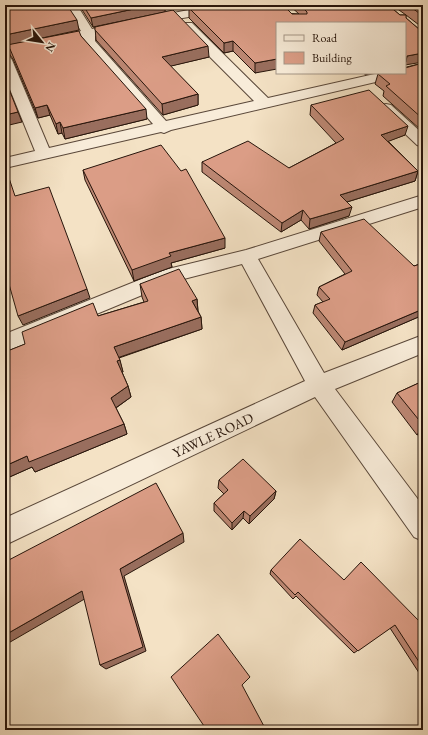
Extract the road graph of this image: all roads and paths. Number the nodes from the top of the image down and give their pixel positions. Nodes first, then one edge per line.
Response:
1 (71, 5) edge
2 (167, 5) edge
3 (235, 5) edge
4 (177, 15) junction
5 (5, 34) edge
6 (88, 34) junction
7 (5, 45) edge
8 (5, 51) edge
9 (5, 60) edge
10 (396, 74) edge
11 (362, 86) edge
12 (264, 103) junction
13 (164, 128) junction
14 (423, 142) edge
15 (44, 154) junction
16 (5, 163) edge
17 (423, 201) edge
18 (247, 256) junction
19 (5, 343) edge
20 (423, 344) edge
21 (319, 385) junction
22 (423, 528) edge
23 (5, 532) edge

1 - 6 street
2 - 4 street
3 - 4 street
4 - 6 street
4 - 12 street
5 - 7 street
6 - 8 street
6 - 13 street
9 - 15 street
10 - 11 street
11 - 12 street
11 - 14 street
12 - 13 street
13 - 15 street
15 - 16 street
17 - 18 street
18 - 19 street
18 - 21 street
20 - 21 street, YAWLE ROAD
21 - 22 street
21 - 23 street, YAWLE ROAD

